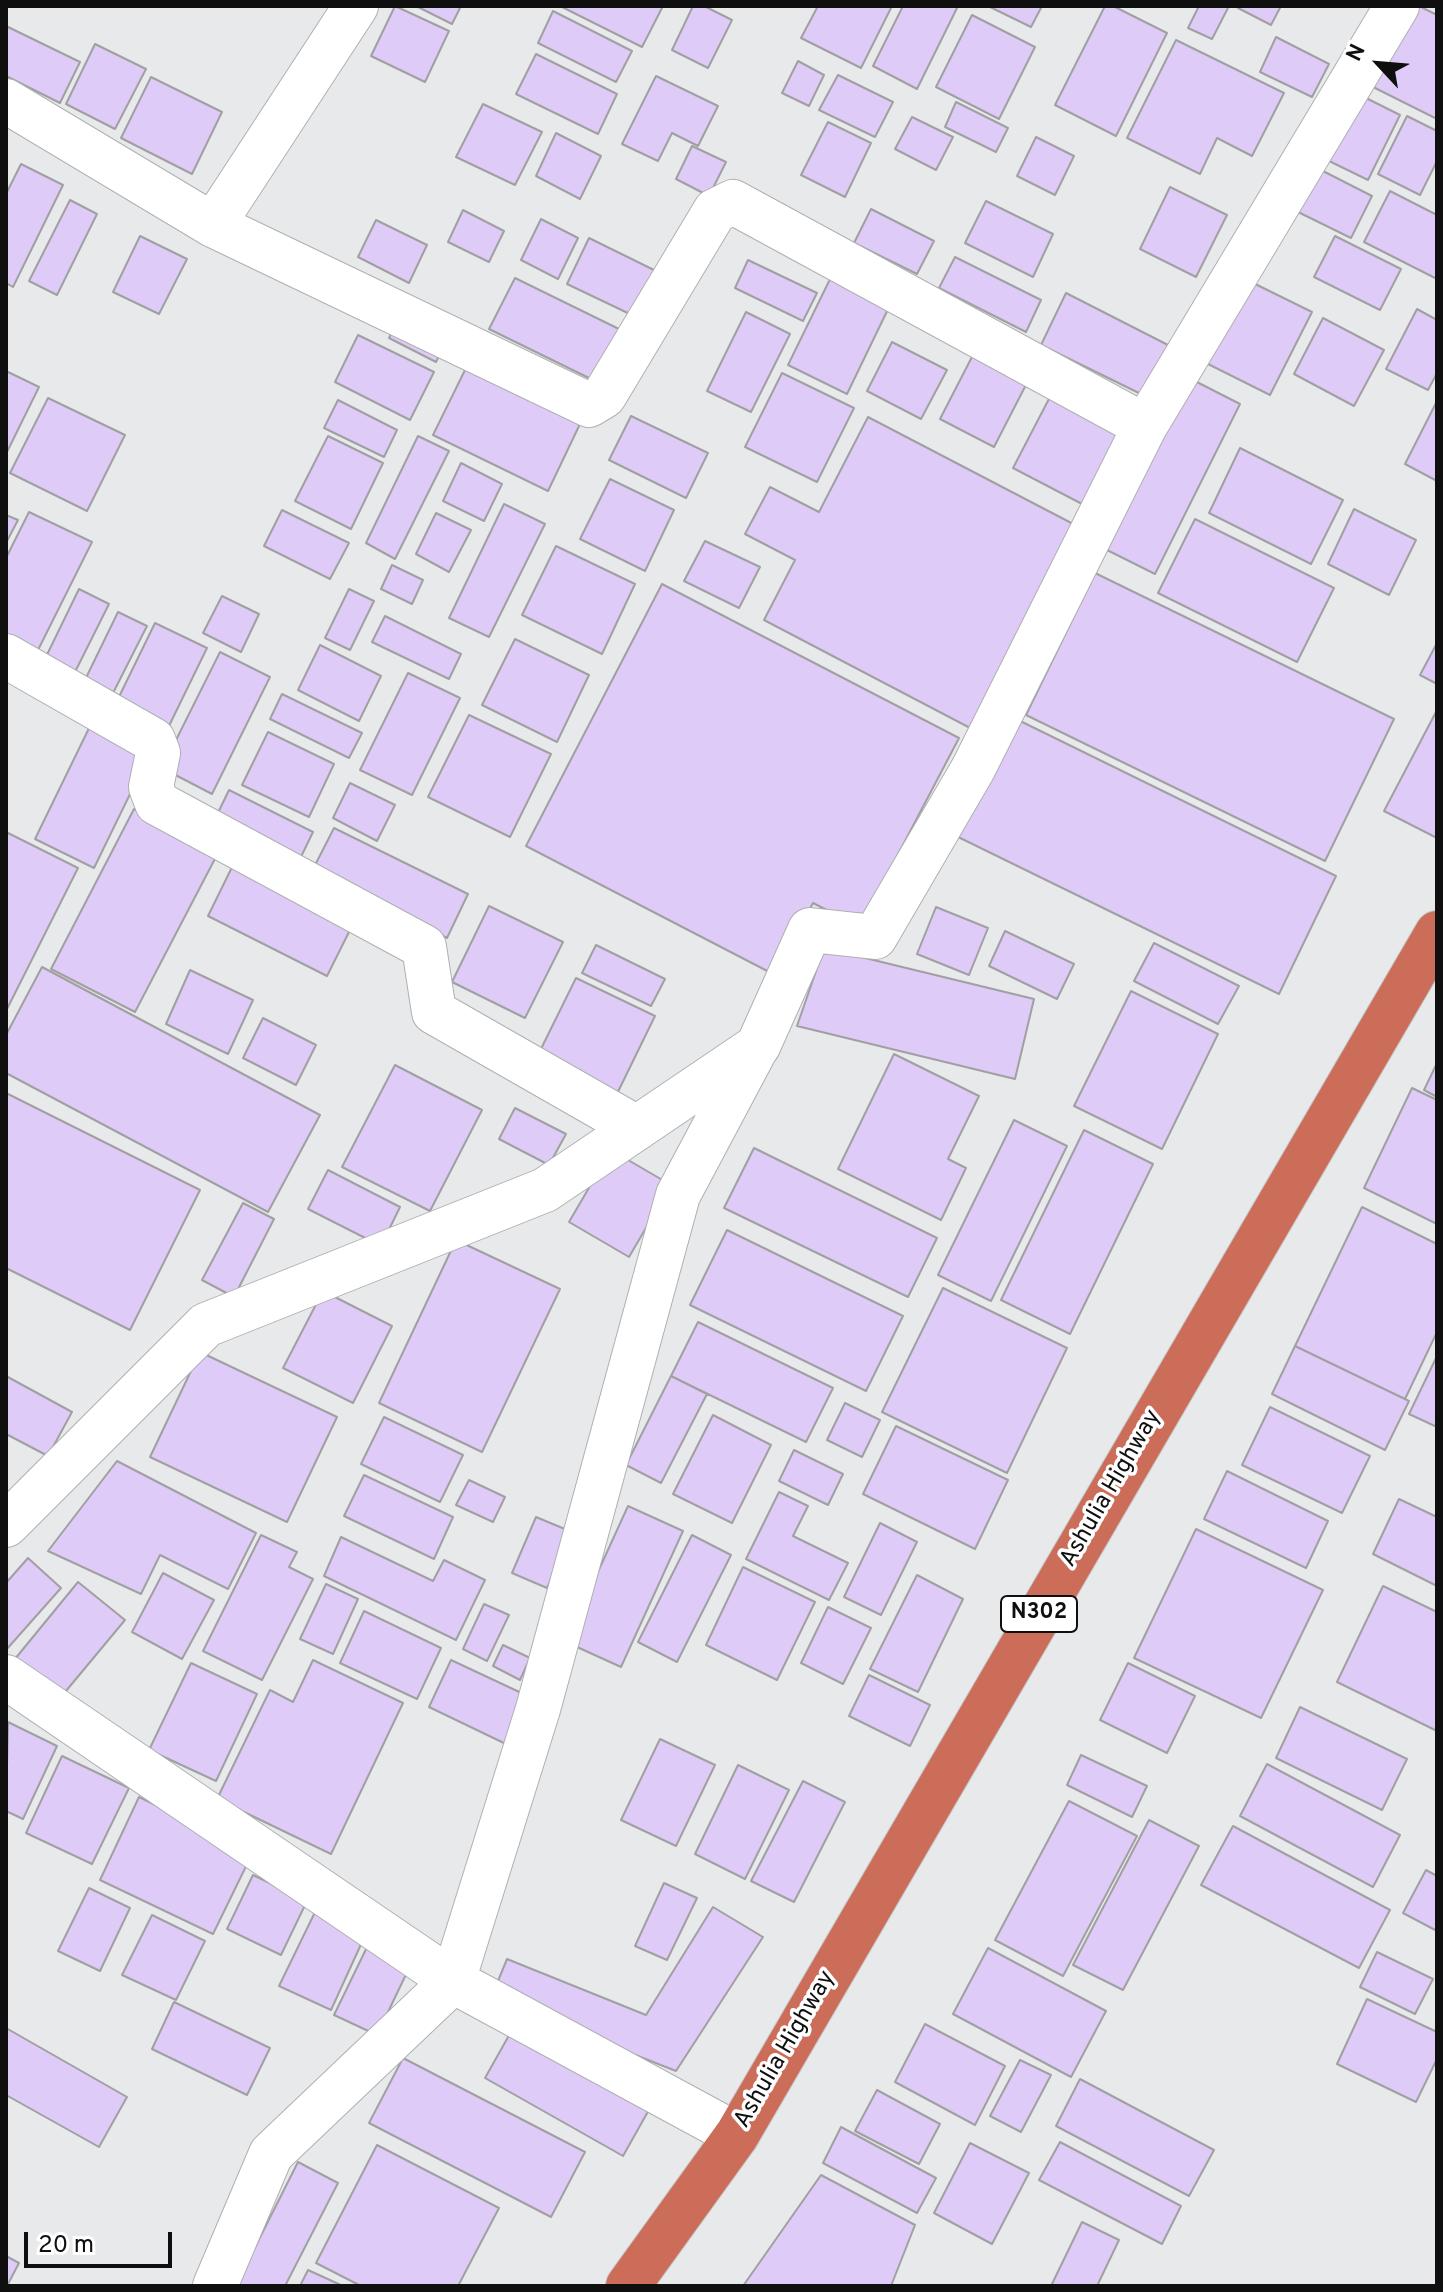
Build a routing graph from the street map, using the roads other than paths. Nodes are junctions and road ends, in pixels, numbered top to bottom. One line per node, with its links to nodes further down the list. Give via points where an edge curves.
1 (356, 6): 4 (street)
2 (1397, 6): 5 (street)
3 (6, 101): 4 (street)
4 (213, 225): 5 (street, via 589,405 604,396 715,211 733,202)
5 (1145, 426): 8 (street, via 973,769 875,937 810,930)
6 (6, 656): 9 (street, via 153,740 158,753 151,787 157,803 424,947 434,1012)
7 (1437, 933): 13 (highway, Ashulia Highway / N302)
8 (758, 1046): 9 (street); 12 (street, via 678,1195 538,1709)
9 (637, 1128): 10 (street, via 545,1190 206,1325)
10 (6, 1525)
11 (6, 1677): 12 (street)
12 (453, 1981): 13 (street); 14 (street, via 271,2154)
13 (737, 2135): 15 (highway, Ashulia Highway / N302)
14 (215, 2286)
15 (628, 2286)

